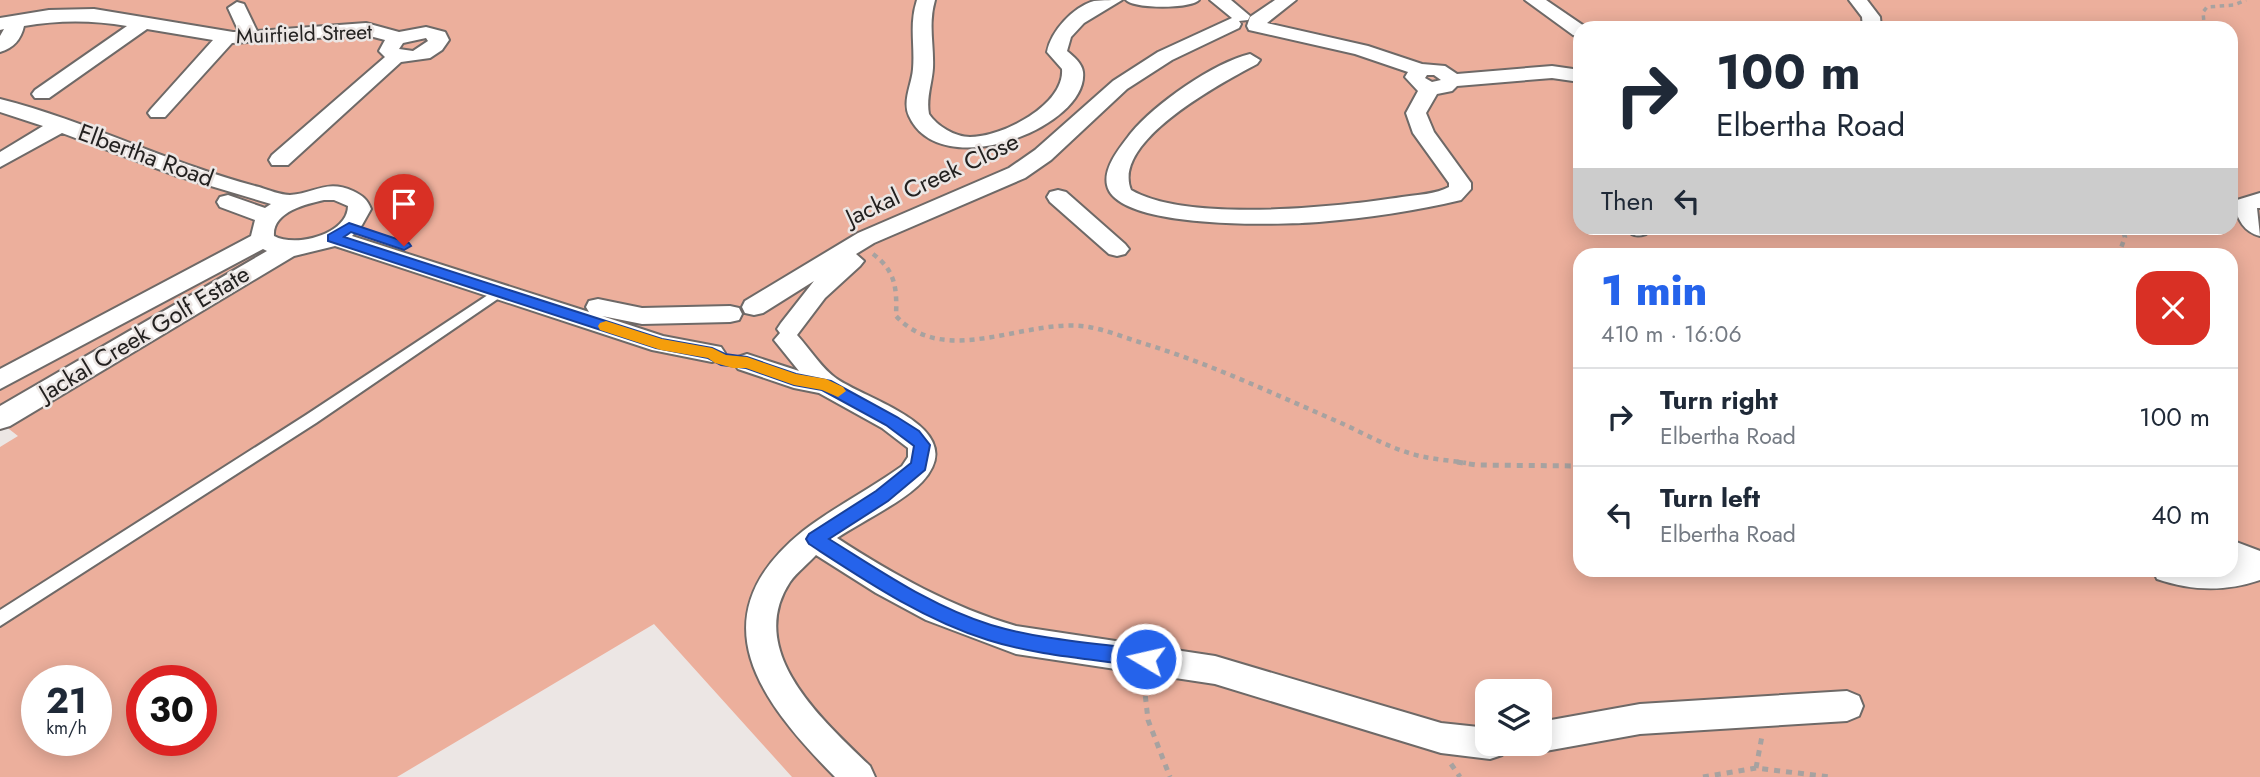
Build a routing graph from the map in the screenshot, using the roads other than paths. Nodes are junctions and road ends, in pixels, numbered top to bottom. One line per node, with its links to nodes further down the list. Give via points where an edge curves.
1 (926, 0): 2 (street, via 921,19 923,68 918,113 946,138 968,143 1001,137 1056,107 1070,89 1073,72 1057,52 1058,43 1087,12)
2 (1113, 0)
3 (1135, 0): 4 (street)
4 (1191, 0)
5 (1219, 0): 14 (street)
6 (1270, 0): 14 (street, Jackal Creek Close)
7 (1287, 0): 14 (street, Jackal Creek Close)
8 (1534, 0): 15 (street)
9 (1858, 0): 11 (street)
10 (237, 8): 17 (street)
11 (1871, 21)
12 (8, 22): 13 (street, Muirfield Street, via 94,15); 18 (street, via 12,36)
13 (145, 22): 16 (street, Muirfield Street); 22 (street)
14 (1246, 22): 21 (street, via 1362,50); 40 (street, Jackal Creek Close, via 1165,56 1120,85 1017,173 857,243); 41 (street, Jackal Creek Close, via 1166,67 1123,98 1043,173 870,251 816,292)
15 (1573, 26)
16 (226, 37): 17 (street, Muirfield Street); 24 (street)
17 (251, 37): 27 (street, Muirfield Street, via 366,29 384,32 398,47)
18 (0, 46)
19 (1250, 60): 32 (street, via 1171,104 1145,128 1118,172 1119,189)
20 (1573, 75): 21 (street, via 1552,72 1451,79 1437,70)
21 (1426, 79): 32 (street, via 1416,113 1424,133 1460,183 1453,195 1279,217)
22 (42, 94)
23 (0, 106): 26 (street, Elbertha Road)
24 (158, 113)
25 (0, 121): 26 (street, Elbertha Road)
26 (53, 129): 28 (street); 31 (street, Elbertha Road); 34 (street, Elbertha Road)
27 (279, 160)
28 (0, 161)
29 (1059, 197): 33 (street)
30 (2260, 200): 35 (street, via 2245,205)
31 (292, 202): 34 (street); 36 (street, via 324,193 350,196 360,209)
32 (1134, 203): 33 (street)
33 (1087, 222): 38 (street)
34 (266, 228): 37 (street, Elbertha Road, via 278,248); 44 (street, Jackal Creek Golf Estate)
35 (2260, 229)
36 (341, 232): 37 (street, Jackal Creek Golf Estate); 39 (street); 40 (street, via 622,314)
37 (289, 249): 46 (street, Jackal Creek Golf Estate)
38 (1117, 249)
39 (497, 293): 42 (street, via 661,344); 51 (lane)
40 (742, 310): 41 (street, via 765,308 783,315); 42 (street, via 712,328 708,345)
41 (789, 334): 43 (street, via 771,355); 45 (street)
42 (712, 353): 43 (street)
43 (747, 363): 45 (street)
44 (0, 380)
45 (826, 385): 47 (street, via 913,435 923,450 912,474)
46 (0, 419)
47 (815, 539): 54 (street, via 903,594 988,632 1215,670 1441,737); 55 (street, via 774,582 761,621 760,641 785,700)
48 (2238, 555): 49 (street)
49 (2260, 564): 50 (street)
50 (2238, 576)
51 (0, 619)
52 (1847, 706): 53 (street, via 1640,719)
53 (1552, 735)
54 (1475, 742)
55 (858, 777)

